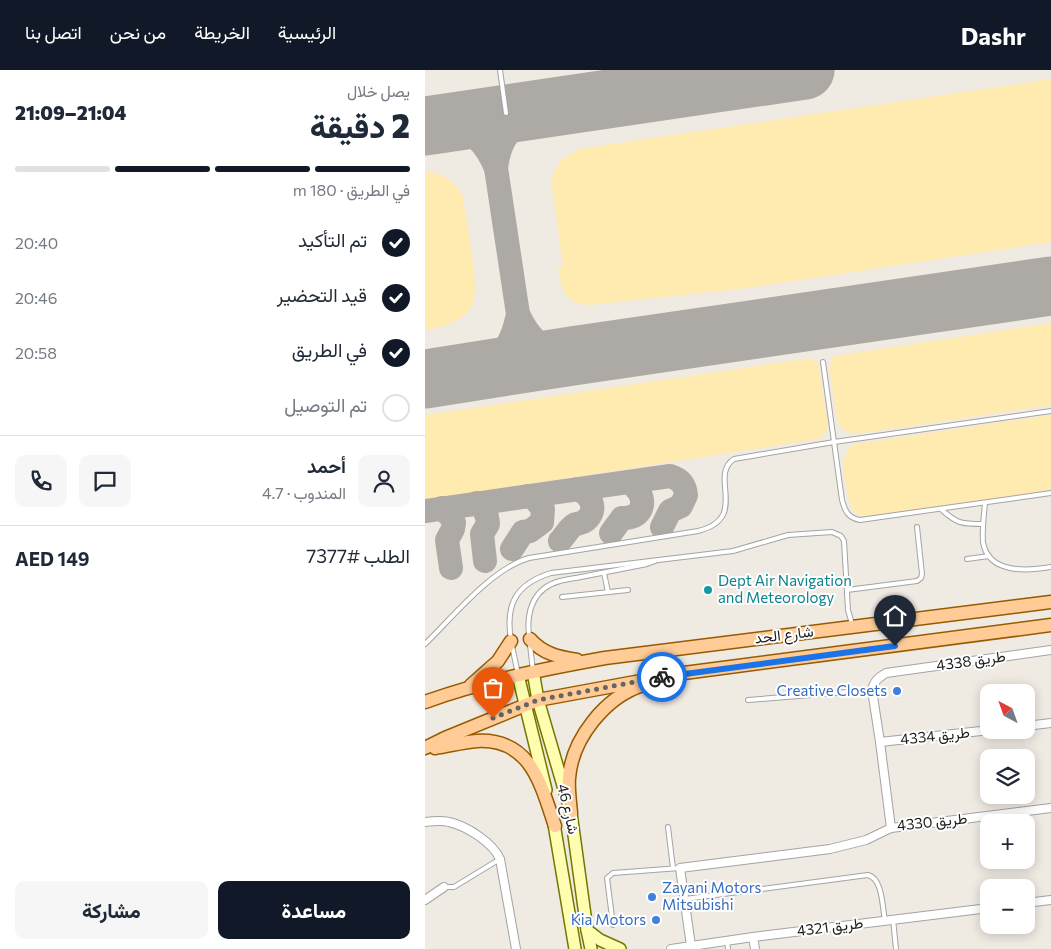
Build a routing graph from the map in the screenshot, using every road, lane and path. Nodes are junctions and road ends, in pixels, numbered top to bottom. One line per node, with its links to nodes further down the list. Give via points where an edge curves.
1 (500, 70): 2 (lane)
2 (506, 114)
3 (823, 362): 5 (lane)
4 (1051, 411): 5 (lane)
5 (835, 442): 8 (lane, via 844,510 851,517 860,520); 29 (lane, via 731,461 725,470 725,510 712,526 698,531 529,558 513,564 500,572)
6 (1051, 493): 7 (lane)
7 (985, 503): 8 (lane); 9 (lane)
8 (941, 509): 9 (lane, via 959,524)
9 (983, 524): 11 (lane, via 983,542)
10 (917, 527): 21 (lane, via 921,578)
11 (989, 556): 12 (lane); 15 (lane, via 1013,570)
12 (967, 559)
13 (657, 560): 14 (lane); 17 (lane); 21 (lane, via 742,549 788,535 836,533 843,541)
14 (594, 568): 16 (lane); 18 (lane)
15 (1051, 568)
16 (573, 570): 19 (lane); 28 (lane, via 541,576 519,592 513,600 509,617)
17 (604, 573): 18 (lane); 22 (lane)
18 (595, 575): 19 (lane)
19 (575, 579): 27 (lane, via 553,583 535,598 529,613)
20 (627, 590): 22 (lane)
21 (847, 590): 26 (lane)
22 (608, 592): 23 (lane)
23 (562, 598)
24 (1051, 602): 26 (main road, شارع الحد)
25 (1051, 625): 33 (main road, شارع الحد)
26 (852, 627): 31 (main road, شارع الحد)
27 (530, 639): 31 (main road, via 550,654); 32 (lane)
28 (511, 641): 34 (lane); 35 (main road, via 490,670)
29 (425, 644)
30 (1051, 650): 36 (street, طريق 4338, via 886,673 877,678)
31 (585, 662): 32 (main road, شارع الحد)
32 (533, 672): 34 (main road, شارع الحد); 37 (main road, شارع 46)
33 (685, 673): 37 (main road, شارع الحد); 47 (main road, via 635,688 610,704 589,725 574,752 569,778)
34 (518, 675): 35 (main road, شارع الحد); 40 (main road, شارع 46)
35 (466, 688): 39 (main road)
36 (872, 690): 38 (lane); 44 (street, طريق 4330)
37 (538, 700): 40 (main road, شارع الحد); 47 (main road, شارع 46)
38 (748, 700)
39 (425, 702)
40 (525, 704): 45 (main road, شارع الحد); 49 (main road, شارع 46)
41 (1051, 723): 42 (street)
42 (1035, 725)
43 (980, 731): 44 (street, طريق 4334)
44 (881, 742): 51 (street, طريق 4330)
45 (425, 749): 49 (main road, via 477,741 515,750 526,758 539,777)
46 (1051, 808): 51 (street, طريق 4330)
47 (571, 813): 62 (main road, شارع 46)
48 (425, 822): 52 (street, via 451,822 482,838 497,851)
49 (555, 826): 66 (main road, شارع 46)
50 (668, 827): 53 (lane)
51 (891, 828): 53 (street, via 866,840 837,848)
52 (500, 859): 54 (lane, via 455,886); 67 (street)
53 (677, 868): 55 (street); 61 (lane, via 610,875 607,878)
54 (444, 886): 56 (street)
55 (685, 899): 60 (lane, via 868,875 878,883); 65 (street)
56 (425, 900)
57 (1051, 900): 58 (street)
58 (1035, 902)
59 (980, 909): 60 (street, طريق 4321)
60 (889, 920): 63 (street, طريق 4321); 72 (lane)
61 (613, 925)
62 (587, 930): 68 (main road, شارع 46); 69 (main road, via 599,940)
63 (753, 937): 64 (street, طريق 4321); 71 (street)
64 (728, 945): 65 (street, طريق 4321)
65 (691, 946): 70 (street, طريق 4321)
66 (575, 947)
67 (517, 949)
68 (591, 949)
69 (620, 949)
70 (671, 949)
71 (755, 949)
72 (896, 949)

